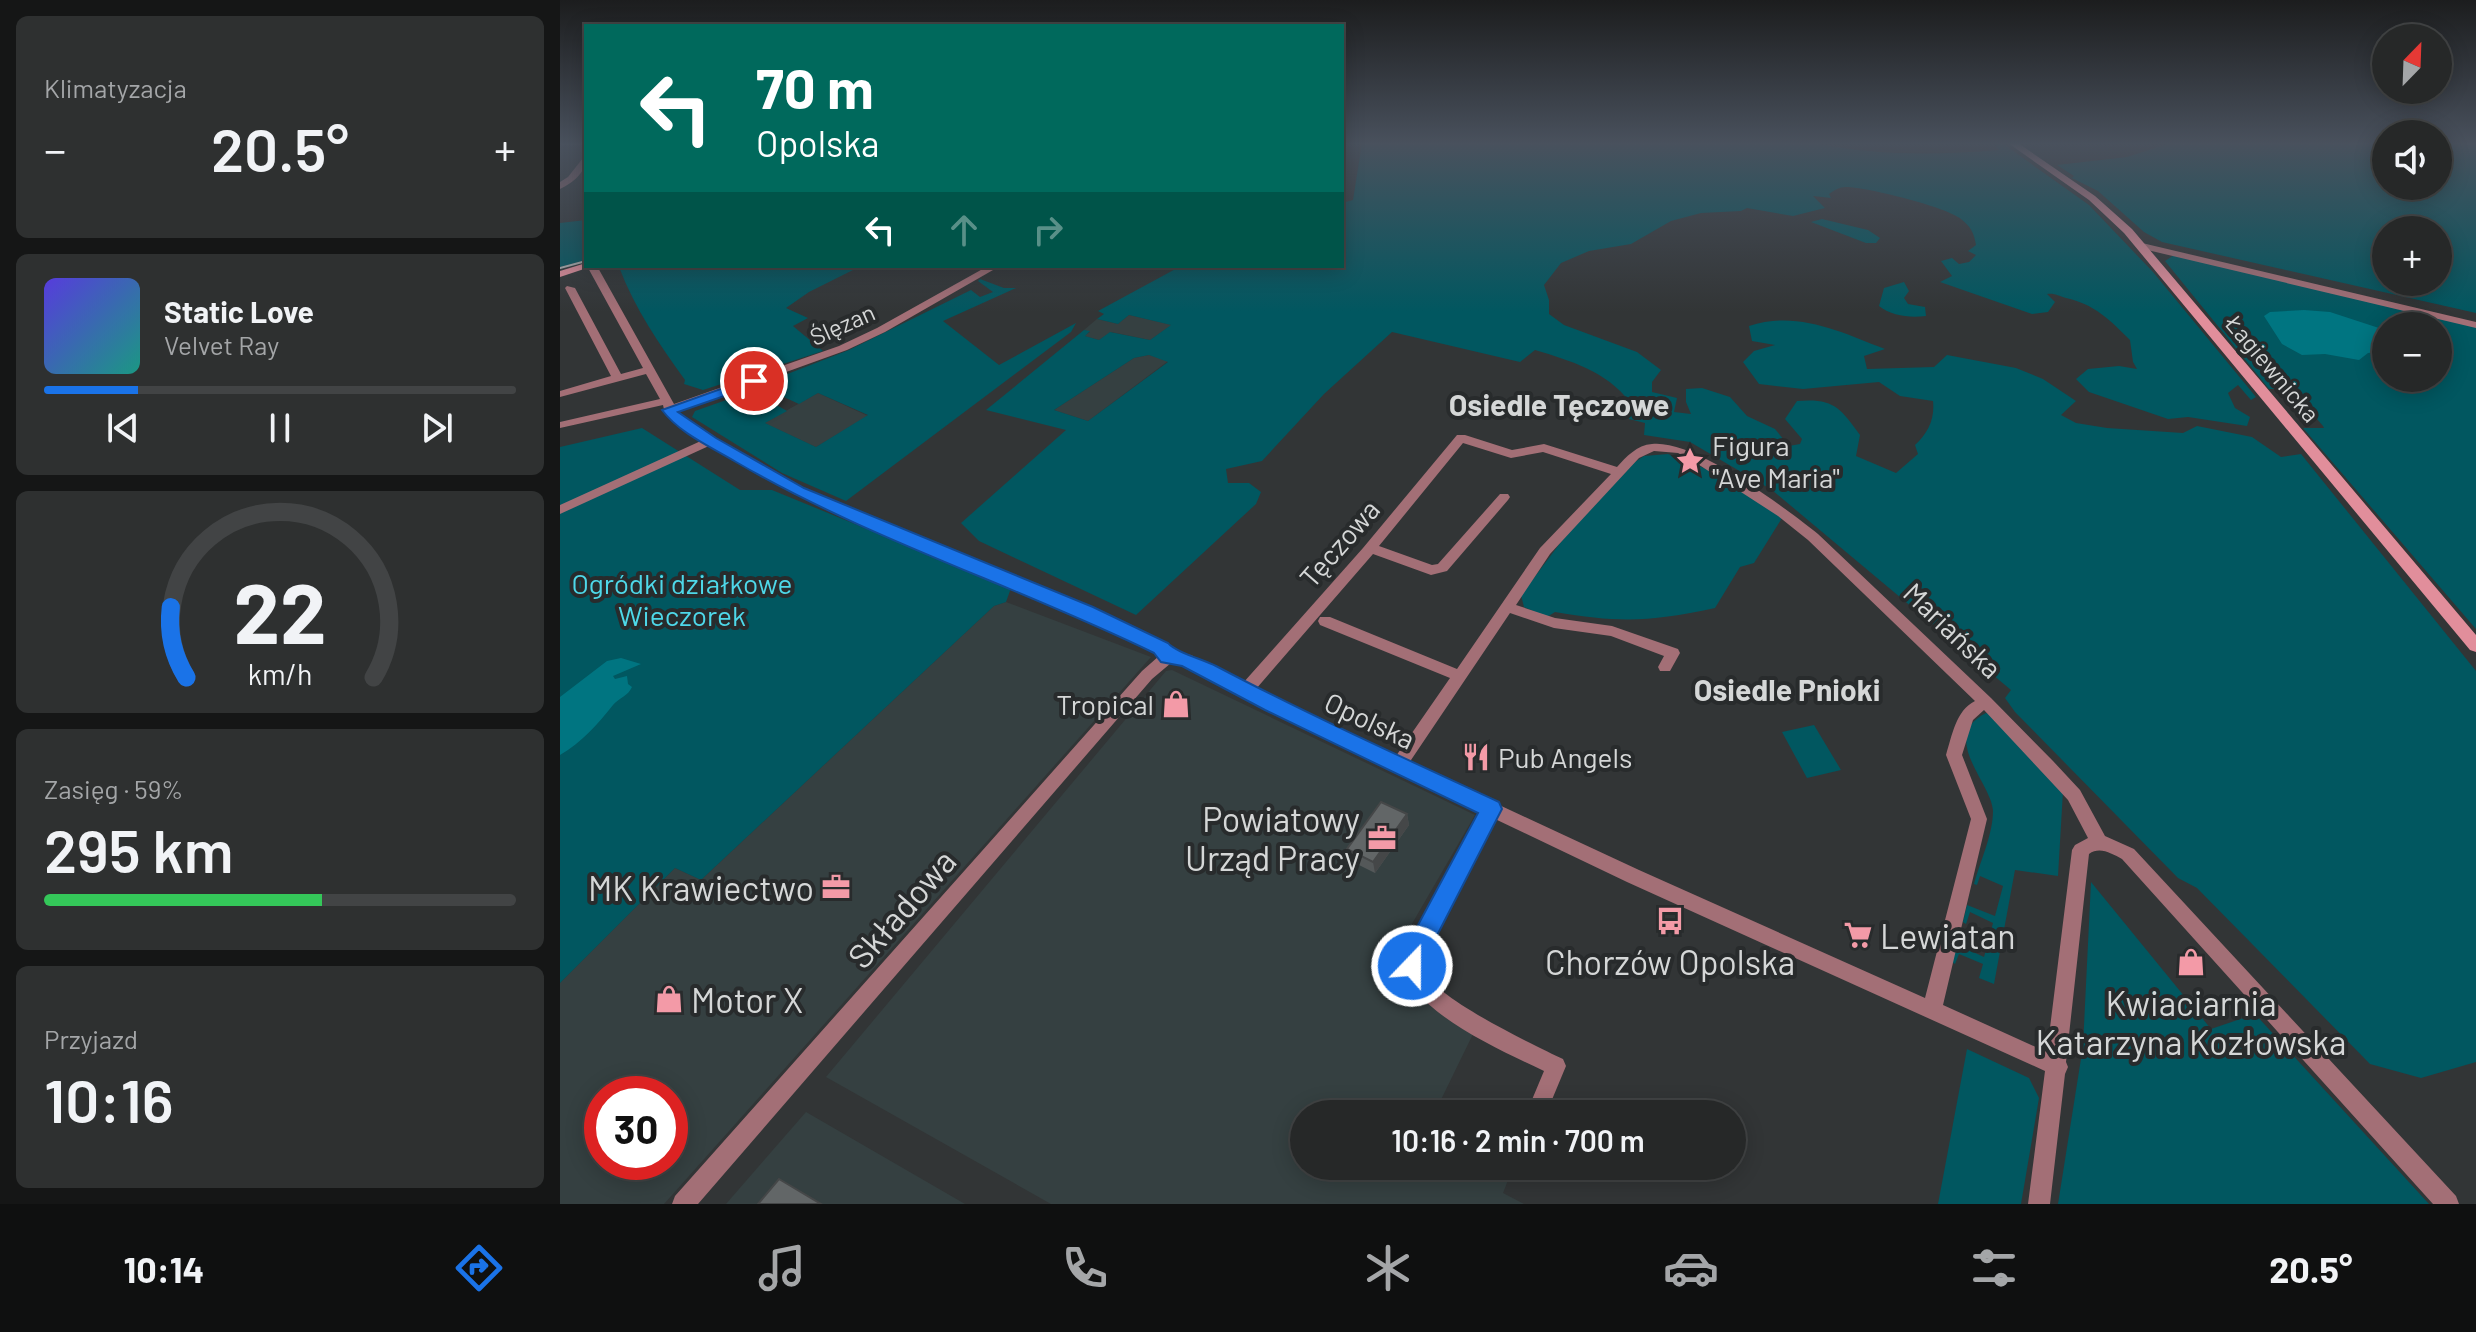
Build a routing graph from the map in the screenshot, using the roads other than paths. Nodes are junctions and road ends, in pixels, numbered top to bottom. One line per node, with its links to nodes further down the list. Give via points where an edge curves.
1 (2091, 199): 2 (street, Łagiewnicka)
2 (2142, 246): 10 (street); 23 (street, Łagiewnicka)
3 (584, 268): 6 (street)
4 (591, 268): 8 (street)
5 (991, 268): 14 (street, Ślęzan, via 843,348)
6 (560, 274)
7 (570, 288): 9 (street)
8 (607, 295): 9 (street); 11 (street)
9 (578, 304): 12 (street)
10 (2476, 325)
11 (647, 370): 12 (street); 14 (street)
12 (618, 379): 13 (street)
13 (560, 394)
14 (667, 406): 15 (street, Ślęzan); 16 (street, Opolska)
15 (560, 425)
16 (711, 441): 19 (street); 24 (street, Opolska, via 798,491 1066,603 1161,648)
17 (1618, 472): 20 (street, Tęczowa, via 1544,448 1511,454 1461,438); 21 (street, Mariańska, via 1545,551); 28 (street, Mariańska, via 1652,447 1680,450 1720,472 1813,537)
18 (1504, 497): 20 (street, via 1442,568 1431,570)
19 (560, 510)
20 (1371, 548): 27 (street, Tęczowa)
21 (1506, 607): 25 (street, via 1554,623 1612,631 1673,653); 26 (street, Mariańska)
22 (1325, 621): 26 (street)
23 (2476, 646)
24 (1168, 657): 27 (street, Opolska, via 1186,659); 35 (street, Składowa)
25 (1665, 667)
26 (1459, 676): 29 (street, Mariańska)
27 (1246, 690): 29 (street, Opolska)
28 (1986, 702): 31 (street, Mariańska, via 2074,795); 32 (street, via 1966,718 1954,755 1979,819)
29 (1399, 765): 30 (street, Opolska)
30 (1492, 809): 32 (street, Opolska); 34 (street, via 1412,966 1420,981 1469,1020 1556,1066)
31 (2099, 842): 33 (street, via 2081,850); 37 (street, via 2128,854)
32 (1932, 1010): 33 (street, Opolska)
33 (2058, 1067): 36 (street)
34 (1542, 1100)
35 (683, 1204)
36 (2039, 1204)
37 (2448, 1204)

